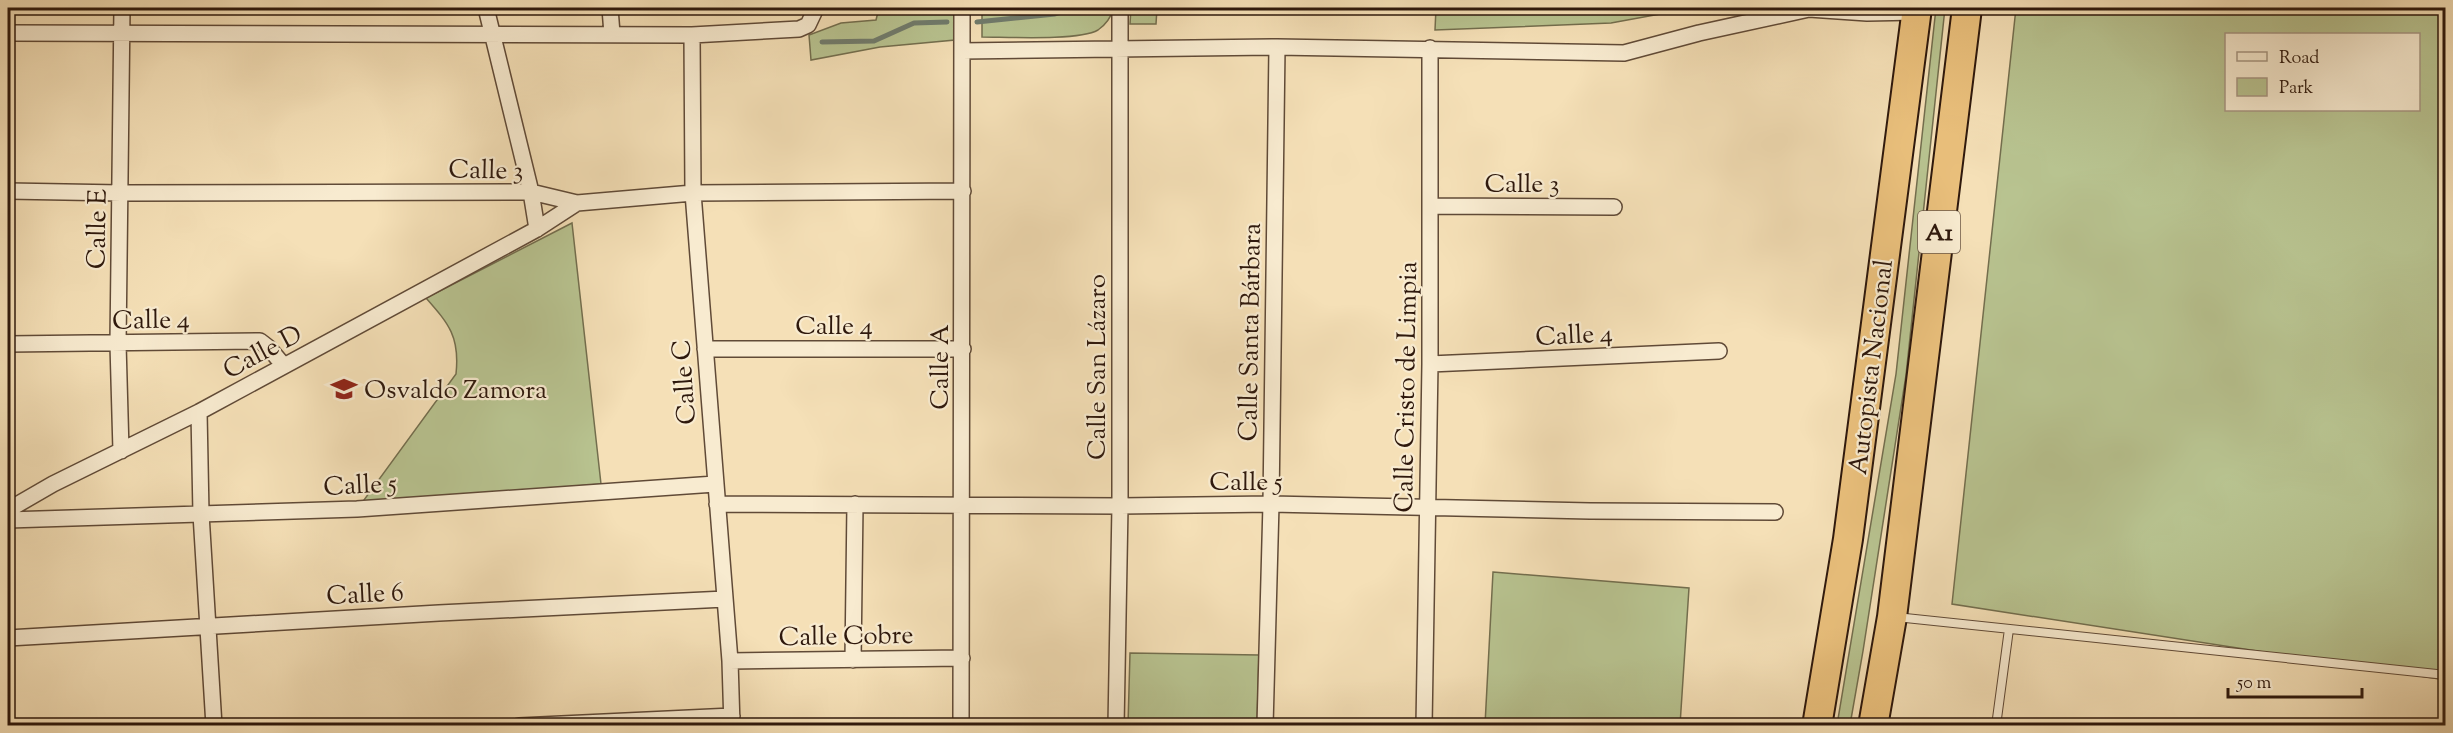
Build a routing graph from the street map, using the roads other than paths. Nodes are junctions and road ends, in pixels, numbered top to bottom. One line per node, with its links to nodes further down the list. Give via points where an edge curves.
1 (122, 8): 11 (street, Calle E)
2 (486, 8): 13 (street)
3 (610, 8): 10 (street)
4 (816, 8): 12 (street, via 808,25 789,31)
5 (962, 8): 17 (street, Calle A)
6 (1120, 8): 16 (street, Calle San Lázaro)
7 (1967, 8): 48 (highway, Autopista Nacional / A1)
8 (1917, 10): 15 (street, via 1867,13 1809,9 1624,53); 63 (highway, Autopista Nacional / A1, via 1848,539)
9 (8, 33): 11 (street)
10 (612, 34): 12 (street); 13 (street)
11 (122, 35): 13 (street); 21 (street, Calle E)
12 (693, 35): 22 (street, Calle C)
13 (495, 36): 20 (street)
14 (1277, 47): 15 (street); 16 (street); 40 (street, Calle Santa Bárbara)
15 (1430, 48): 24 (street, Calle Cristo de Limpia)
16 (1119, 49): 17 (street); 41 (street, Calle San Lázaro)
17 (962, 51): 19 (street, Calle A)
18 (8, 191): 21 (street, Calle 3)
19 (963, 191): 22 (street, Calle 3); 30 (street, Calle A)
20 (531, 192): 21 (street, Calle 3); 23 (street, Calle 3); 26 (street)
21 (121, 193): 28 (street, Calle E)
22 (693, 193): 23 (street, Calle 3); 29 (street, Calle C)
23 (577, 203): 26 (street, Calle D)
24 (1430, 206): 25 (street, Calle 3); 32 (street, Calle Cristo de Limpia)
25 (1614, 207)
26 (537, 229): 33 (street, Calle D)
27 (8, 344): 28 (street, Calle 4)
28 (118, 344): 33 (street, Calle 4, via 260,341); 35 (street, Calle E)
29 (705, 349): 30 (street, Calle 4); 36 (street, Calle C)
30 (963, 349): 39 (street, Calle A)
31 (1719, 351): 32 (street, Calle 4)
32 (1430, 364): 42 (street, Calle Cristo de Limpia)
33 (284, 366): 34 (street, Calle D)
34 (199, 412): 35 (street, Calle D); 45 (street)
35 (121, 451): 43 (street, Calle D)
36 (715, 484): 37 (street, Calle C); 45 (street, Calle 5, via 357,509)
37 (717, 504): 38 (street, Calle 5); 47 (street, Calle C)
38 (855, 504): 39 (street, Calle 5); 53 (street)
39 (963, 504): 41 (street, Calle 5); 52 (street, Calle A)
40 (1271, 504): 41 (street, Calle 5); 42 (street, Calle 5); 61 (street, Calle Santa Bárbara)
41 (1120, 506): 60 (street, Calle San Lázaro)
42 (1428, 506): 44 (street, Calle 5); 62 (street, Calle Cristo de Limpia)
43 (8, 510)
44 (1774, 512)
45 (201, 514): 46 (street, Calle 5); 49 (street)
46 (8, 520)
47 (725, 599): 49 (street, Calle 6); 54 (street, Calle C)
48 (1892, 617): 50 (lane); 64 (highway, Autopista Nacional / A1)
49 (208, 626): 51 (street, Calle 6); 57 (street)
50 (2009, 629): 55 (lane); 65 (lane)
51 (8, 638)
52 (962, 658): 53 (street, Calle Cobre); 59 (street, Calle A)
53 (853, 660): 54 (street, Calle Cobre)
54 (730, 661): 56 (street, Calle C)
55 (2445, 675)
56 (732, 721): 58 (street)
57 (214, 726)
58 (519, 726)
59 (962, 726)
60 (1116, 726)
61 (1265, 726)
62 (1424, 726)
63 (1817, 726)
64 (1873, 726)
65 (1996, 726)

